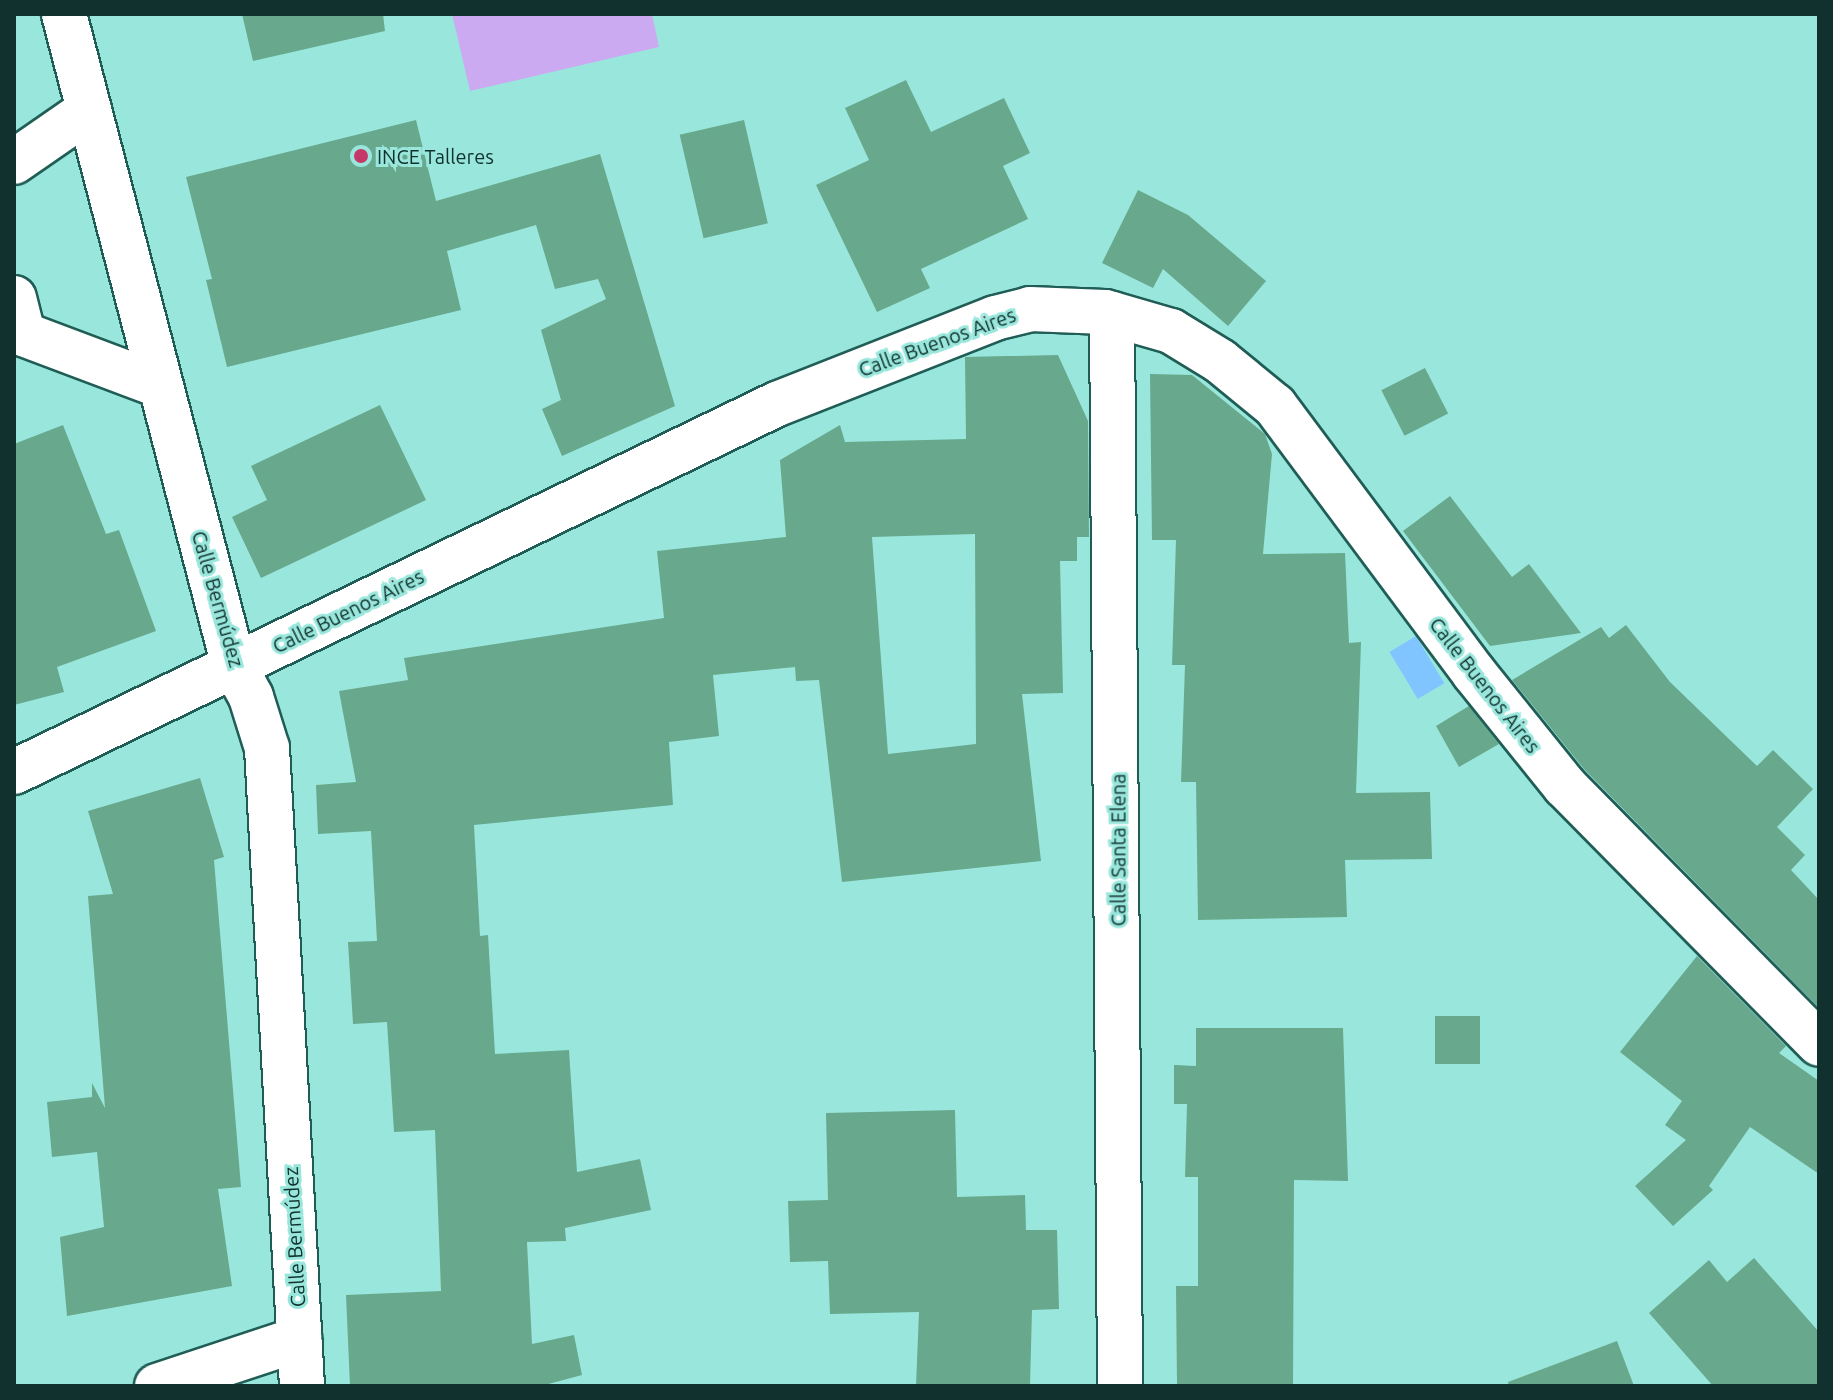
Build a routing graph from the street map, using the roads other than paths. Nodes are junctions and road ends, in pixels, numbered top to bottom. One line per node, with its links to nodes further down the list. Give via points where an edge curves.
1 (64, 14): 2 (street, Calle Bermúdez)
2 (89, 110): 3 (street); 6 (street, Calle Bermúdez)
3 (14, 162)
4 (14, 298): 6 (street, via 23,334)
5 (1112, 314): 7 (street, Calle Buenos Aires, via 1030,309 880,362 777,404); 9 (street, Calle Buenos Aires, via 1171,331 1220,361 1275,406 1565,786); 13 (street, Calle Santa Elena)
6 (161, 386): 7 (street, Calle Bermúdez)
7 (234, 666): 8 (street, Calle Buenos Aires); 10 (street, Calle Bermúdez, via 251,697 267,748)
8 (14, 772)
9 (1819, 1044)
10 (299, 1339): 11 (street); 12 (street, Calle Bermúdez)
11 (157, 1386)
12 (302, 1386)
13 (1120, 1386)

